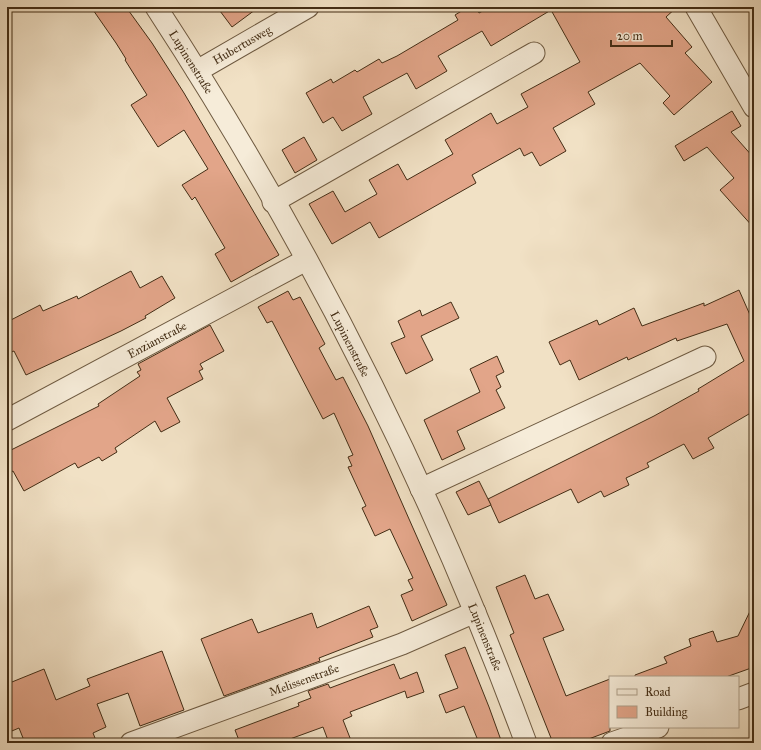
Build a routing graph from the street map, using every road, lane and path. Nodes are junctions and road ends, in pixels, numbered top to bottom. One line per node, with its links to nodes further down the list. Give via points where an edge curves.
1 (156, 7): 5 (street, Lupinenstraße)
2 (308, 7): 5 (street, Hubertusweg)
3 (696, 7): 6 (street)
4 (534, 53): 7 (street)
5 (198, 71): 7 (street, Lupinenstraße)
6 (754, 107)
7 (273, 202): 8 (street, Lupinenstraße)
8 (306, 260): 10 (street, Enzianstraße); 11 (street, Lupinenstraße, via 387,416)
9 (705, 357): 11 (street)
10 (7, 420)
11 (421, 489): 12 (street, Lupinenstraße)
12 (475, 612): 16 (street, Melissenstraße, via 402,644); 17 (street, Lupinenstraße)
13 (754, 693): 14 (street)
14 (739, 699)
15 (655, 728): 18 (street)
16 (131, 743)
17 (526, 743)
18 (612, 743)

